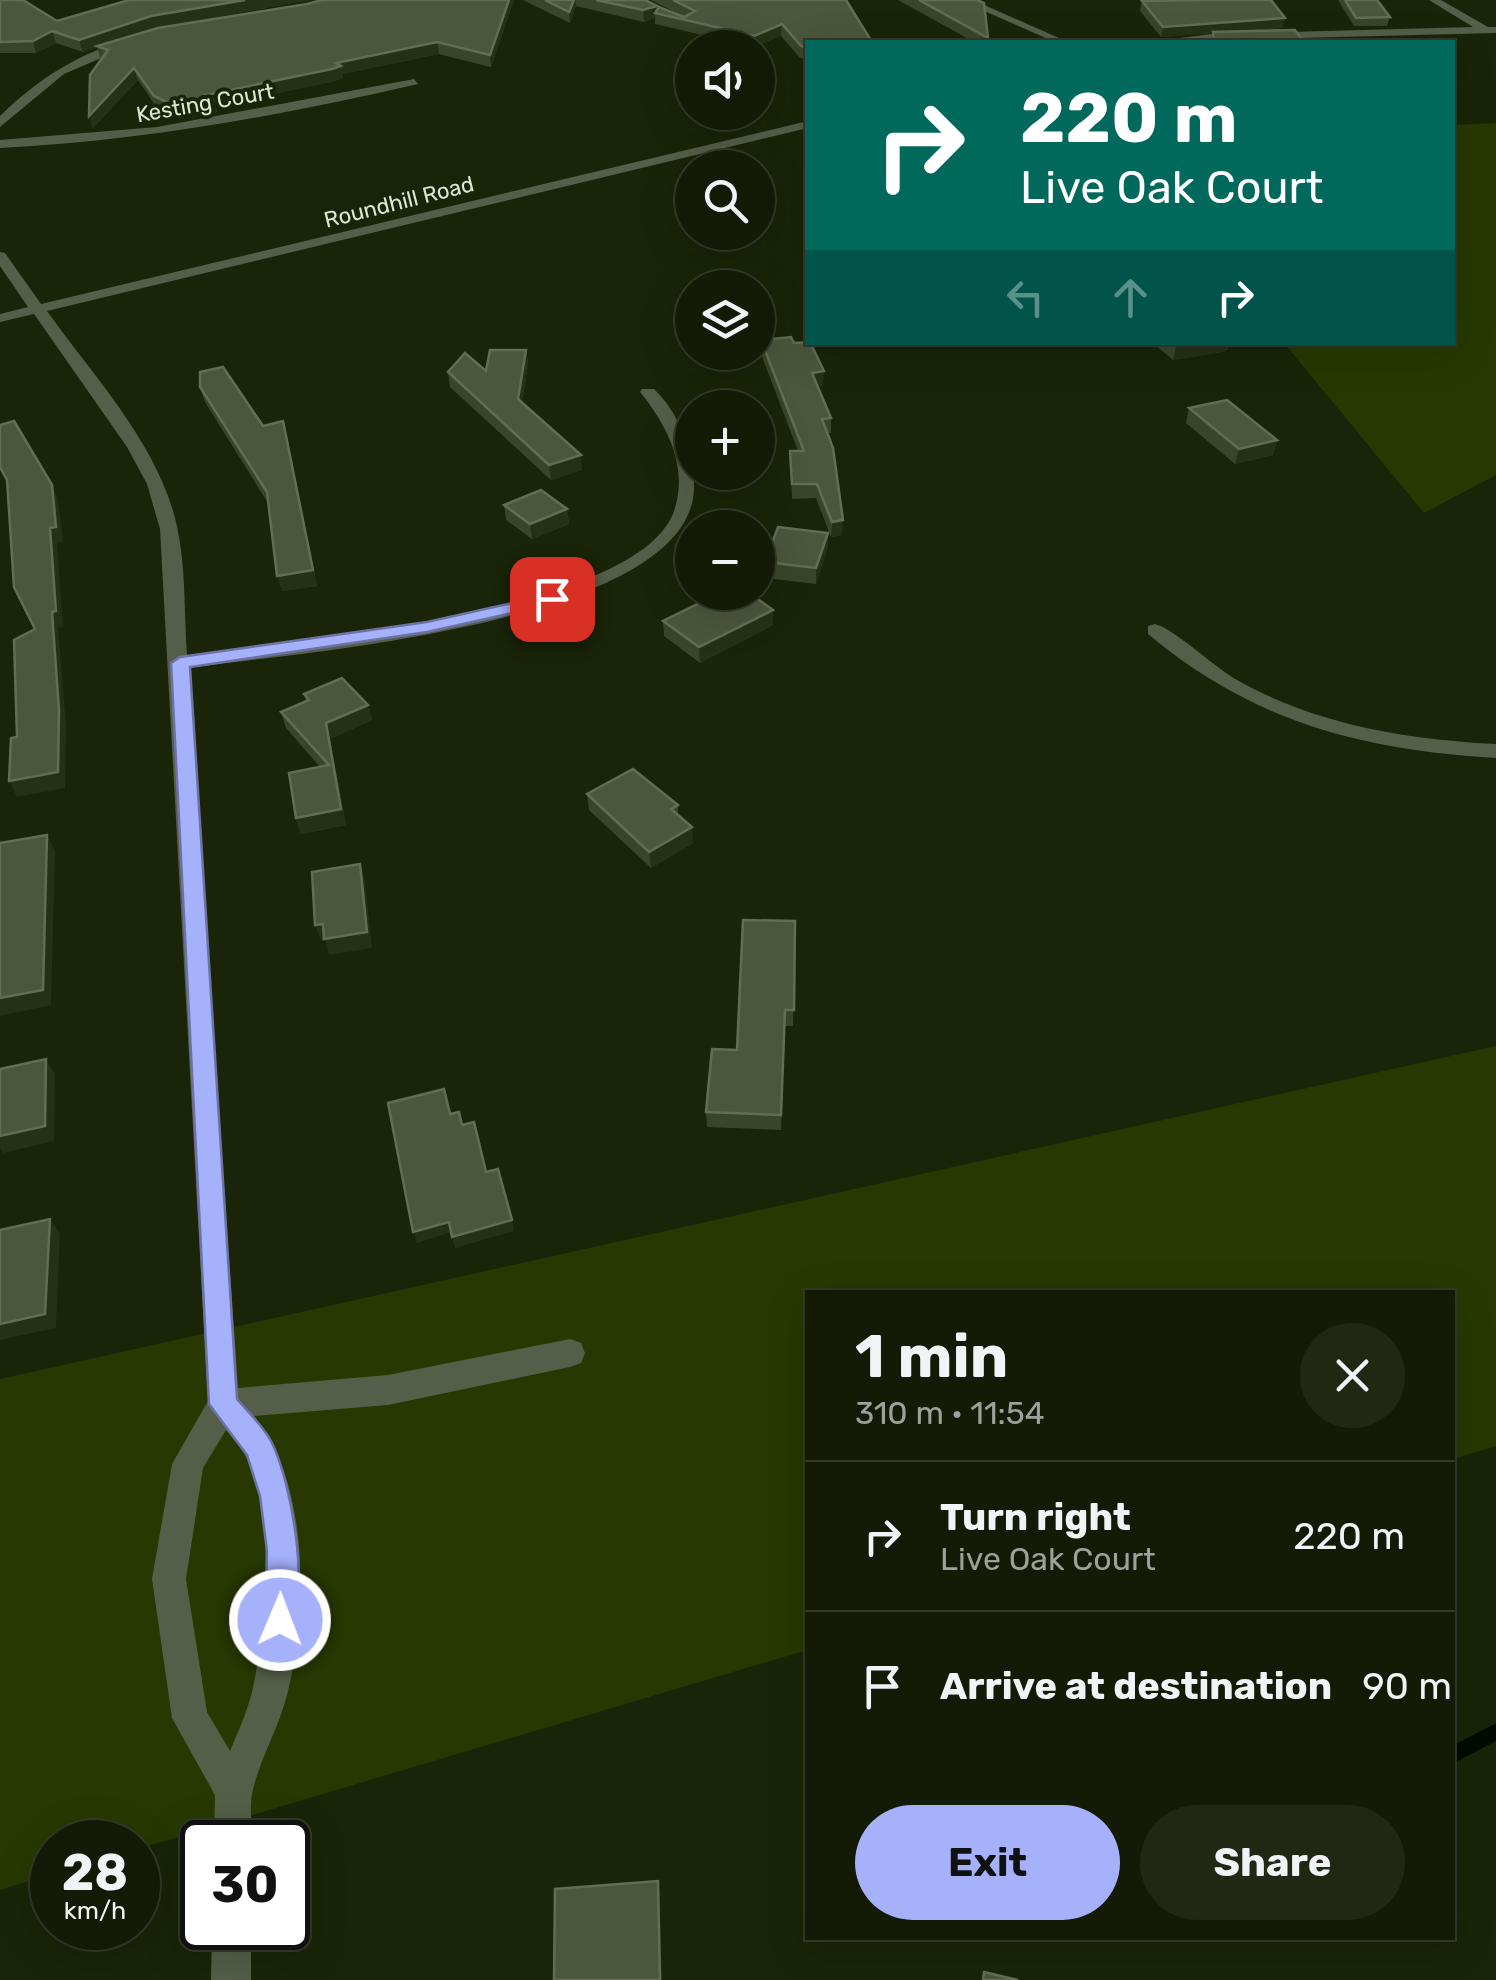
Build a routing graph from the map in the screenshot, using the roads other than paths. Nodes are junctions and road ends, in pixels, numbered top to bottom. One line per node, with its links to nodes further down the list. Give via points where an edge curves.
1 (964, 0): 5 (street)
2 (1434, 0): 3 (street)
3 (1493, 32): 6 (street)
4 (142, 38): 8 (street, via 60,69)
5 (1059, 40)
6 (1182, 40)
7 (414, 82): 10 (street, Kesting Court, via 188,129)
8 (0, 123)
9 (805, 125): 12 (street, Roundhill Road)
10 (0, 144)
11 (0, 256): 12 (street)
12 (40, 309): 13 (street, Roundhill Road); 16 (street, via 156,484 169,529)
13 (0, 318)
14 (648, 392): 16 (street, via 676,424 687,502 676,525 620,572 494,614)
15 (1155, 630): 17 (street, via 1192,664 1289,712 1393,741)
16 (180, 663): 19 (street)
17 (1496, 751)
18 (570, 1353): 19 (street, via 388,1390)
19 (224, 1404): 20 (street, via 259,1447 275,1496 282,1551 269,1696); 20 (street, via 188,1464 169,1579 190,1718)
20 (234, 1791): 21 (street)
21 (233, 1820)
22 (232, 1950): 23 (street)
23 (231, 1980)

